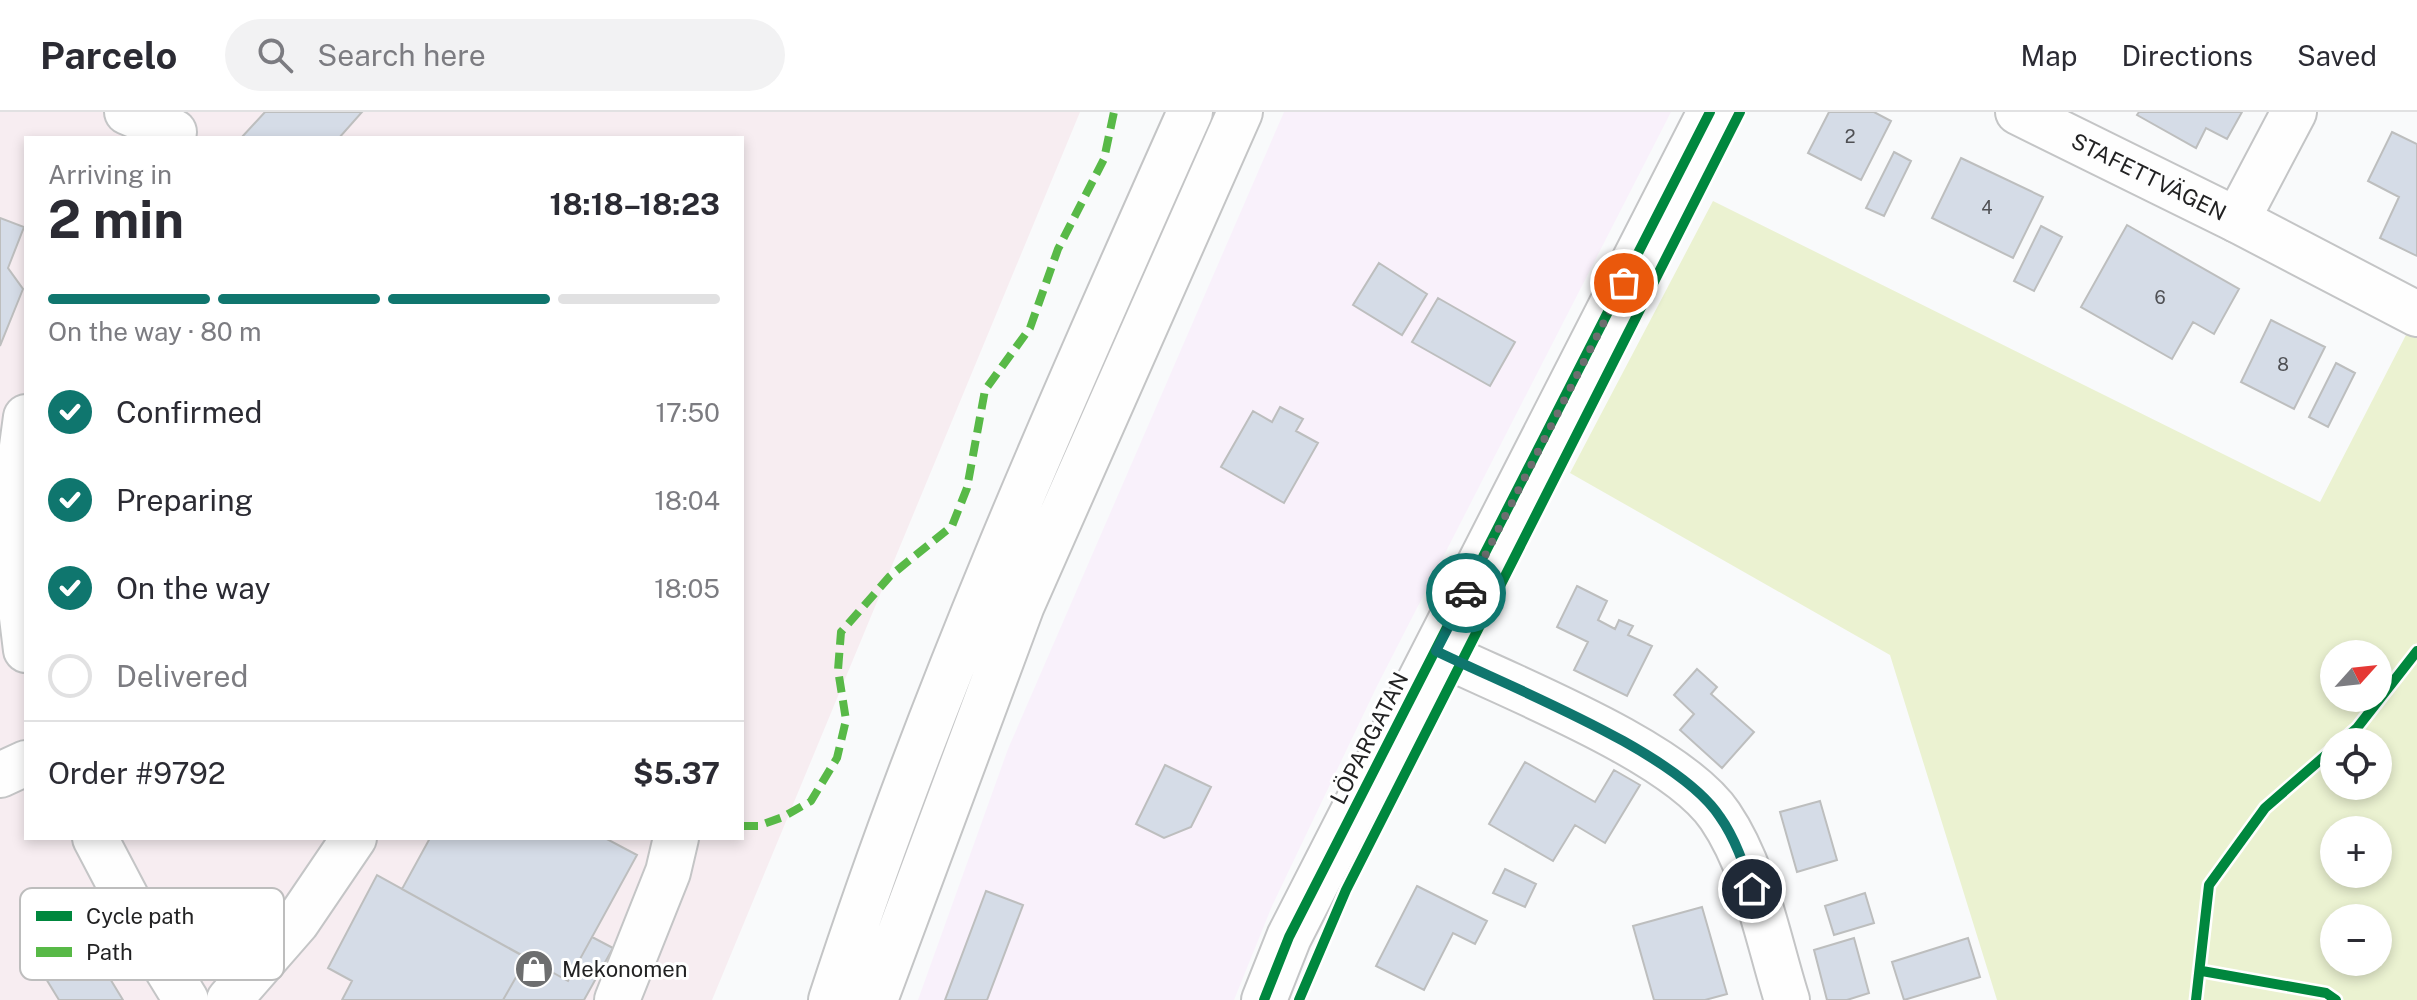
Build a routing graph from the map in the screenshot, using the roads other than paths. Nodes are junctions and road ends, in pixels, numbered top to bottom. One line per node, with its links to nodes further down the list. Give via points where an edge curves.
1 (127, 112): 7 (main road)
2 (1190, 112): 25 (main road, via 1025,481 931,714)
3 (1240, 112): 26 (main road, via 1022,605)
4 (1710, 112): 12 (main road, LÖPARGATAN)
5 (2018, 112): 8 (main road, STAFETTVÄGEN)
6 (2294, 112): 8 (main road, STAFETTVÄGEN)
7 (178, 127)
8 (2237, 220): 9 (main road, STAFETTVÄGEN)
9 (2417, 314)
10 (24, 432): 11 (main road, via 11,528)
11 (24, 634)
12 (1436, 651): 27 (main road, LÖPARGATAN, via 1289,937); 28 (main road, via 1677,773 1719,815 1743,862)
13 (24, 764): 14 (main road)
14 (0, 775)
15 (96, 840): 18 (main road)
16 (353, 840): 19 (main road)
17 (676, 840): 24 (main road)
18 (121, 888)
19 (284, 937)
20 (174, 980): 22 (main road)
21 (246, 980): 23 (main road)
22 (186, 1000)
23 (229, 1000)
24 (617, 1000)
25 (831, 1000)
26 (875, 1000)
27 (1264, 1000)
28 (1787, 1000)

